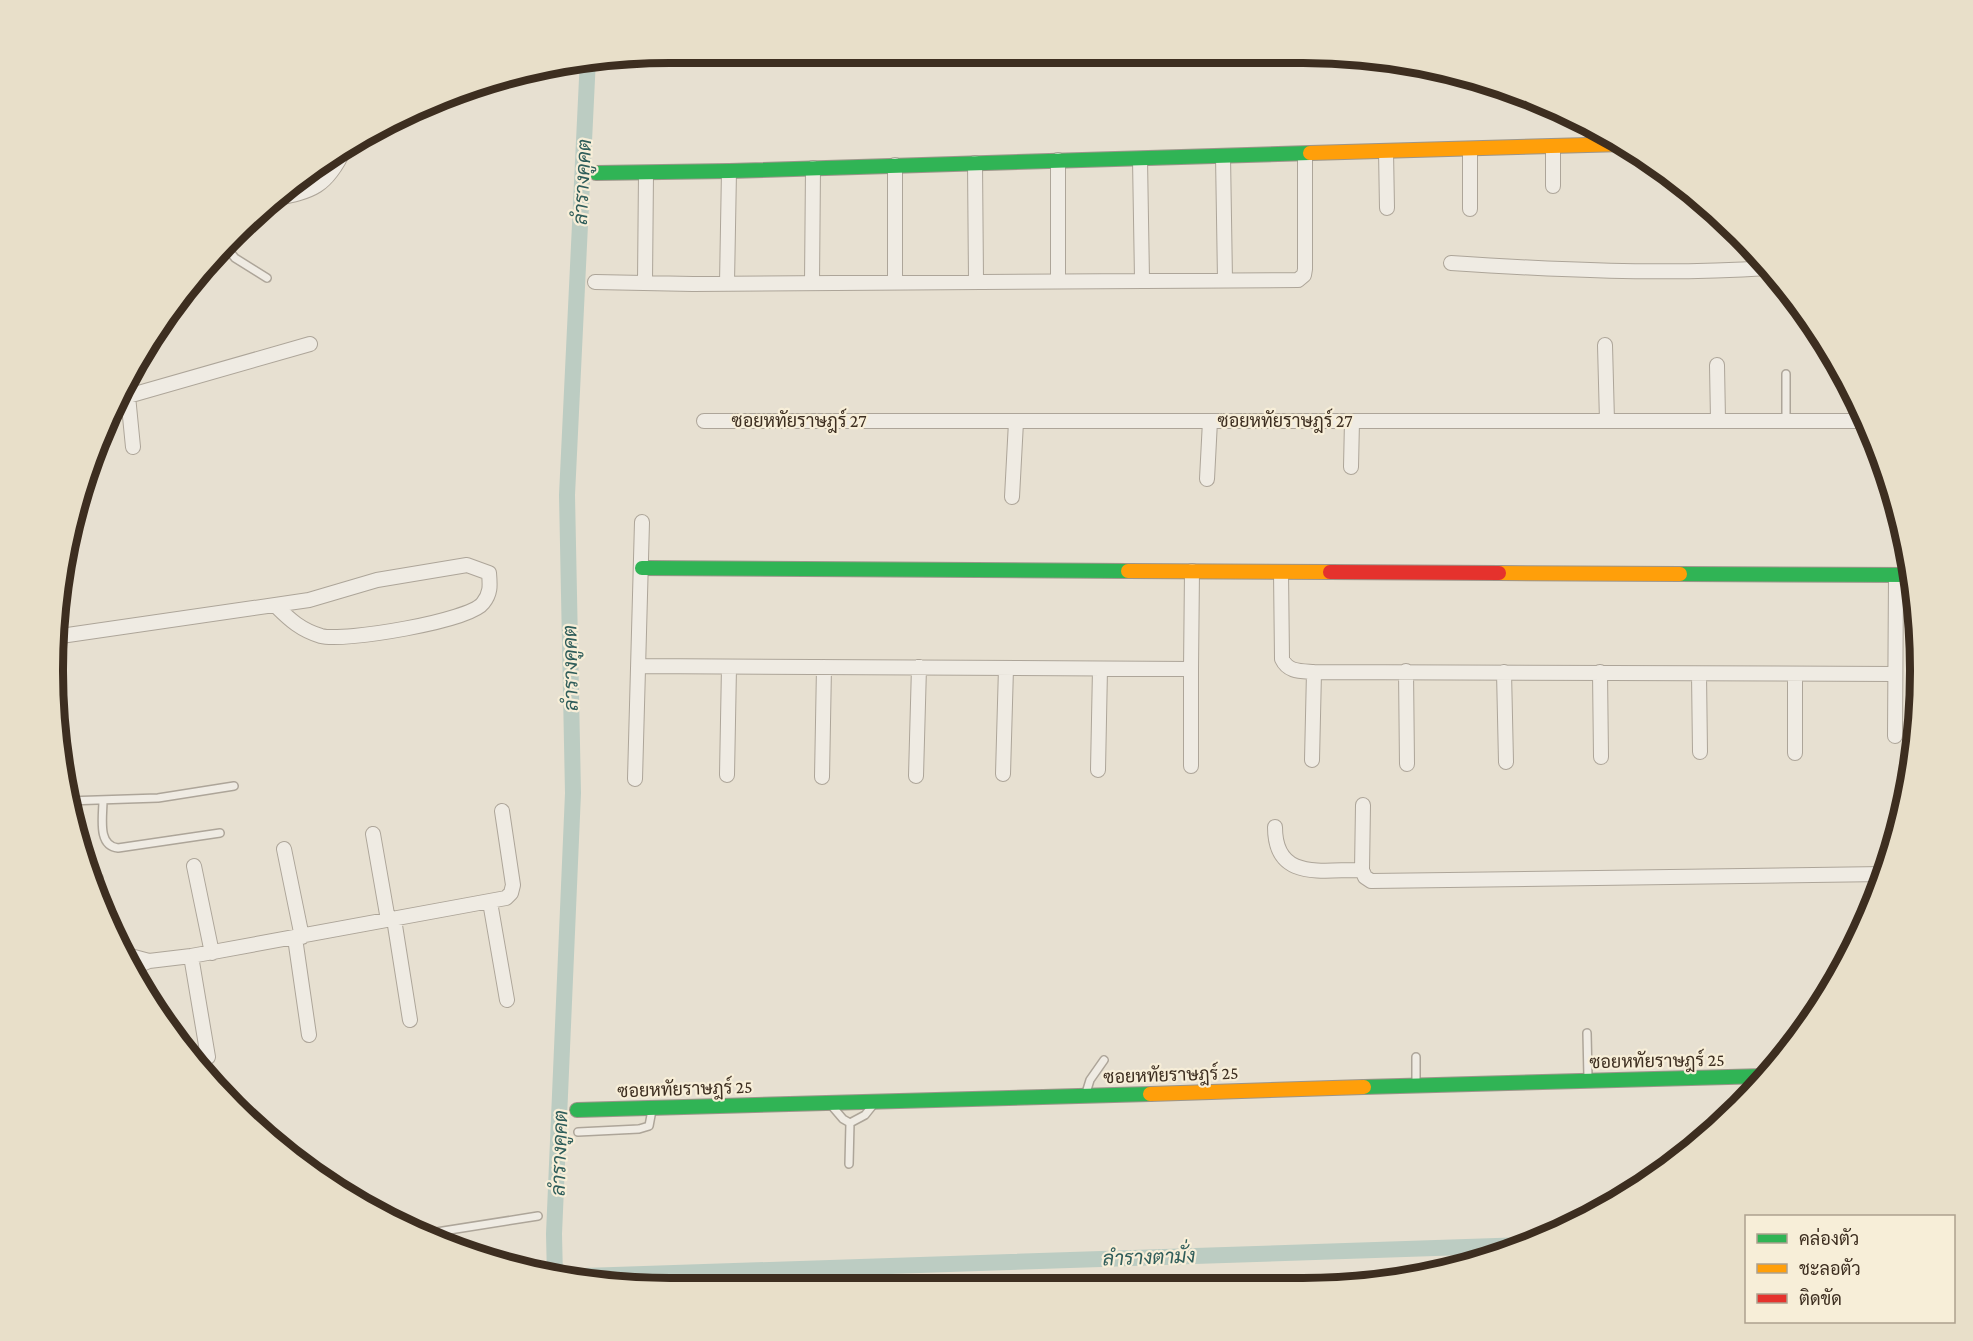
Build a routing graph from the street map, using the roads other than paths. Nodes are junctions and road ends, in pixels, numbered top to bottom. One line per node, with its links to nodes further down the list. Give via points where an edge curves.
1 (1607, 144): 2 (street)
2 (1553, 146): 3 (street); 16 (street)
3 (1470, 149): 4 (street); 19 (street)
4 (1386, 151): 5 (street); 18 (street)
5 (1305, 154): 6 (street); 27 (street, via 1304,275 1298,280)
6 (1223, 156): 7 (street); 27 (street)
7 (1140, 159): 8 (street); 24 (street)
8 (1058, 160): 10 (street); 26 (street)
9 (337, 163): 17 (street, via 327,180)
10 (975, 163): 11 (street); 25 (street)
11 (895, 165): 12 (street); 30 (street)
12 (813, 168): 13 (street); 31 (street)
13 (729, 171): 15 (street); 32 (street)
14 (596, 172): 15 (street)
15 (646, 172): 29 (street)
16 (1553, 186)
17 (293, 196)
18 (1387, 208)
19 (1470, 209)
20 (230, 252): 23 (lane)
21 (1451, 263): 22 (street, via 1557,270)
22 (1757, 268)
23 (267, 278)
24 (1142, 279): 26 (street); 27 (street)
25 (976, 280): 26 (street); 30 (street)
26 (1058, 280)
27 (1225, 280)
28 (595, 282): 29 (street)
29 (645, 282): 32 (street)
30 (895, 282): 31 (street)
31 (812, 283): 32 (street)
32 (728, 284)
33 (310, 344): 37 (street)
34 (1605, 345): 43 (street)
35 (1718, 365): 39 (street)
36 (1786, 374): 44 (lane)
37 (129, 396)
38 (126, 402): 47 (street)
39 (1718, 420): 43 (street, ซอยหทัยราษฎร์ 27); 44 (street, ซอยหทัยราษฎร์ 27)
40 (704, 421): 46 (street, ซอยหทัยราษฎร์ 27)
41 (1210, 421): 42 (street, ซอยหทัยราษฎร์ 27); 46 (street, ซอยหทัยราษฎร์ 27); 49 (street)
42 (1352, 421): 43 (street, ซอยหทัยราษฎร์ 27); 48 (street)
43 (1607, 421)
44 (1786, 421): 45 (street, ซอยหทัยราษฎร์ 27)
45 (1856, 421)
46 (1016, 422): 50 (street)
47 (133, 447)
48 (1351, 467)
49 (1207, 479)
50 (1012, 497)
51 (642, 522): 52 (street)
52 (642, 568): 53 (street); 59 (street)
53 (1192, 571): 54 (street); 65 (street)
54 (1281, 572): 55 (street); 67 (street, via 1282,659 1288,668)
55 (1896, 575): 56 (street); 72 (street)
56 (1902, 575)
57 (276, 606): 57 (street, via 295,625 323,637 356,636 465,614 482,605 491,590 489,573 467,565 377,580); 58 (street)
58 (64, 636)
59 (638, 666): 60 (street); 86 (street)
60 (729, 667): 61 (street); 83 (street)
61 (824, 667): 62 (street); 85 (street)
62 (919, 667): 63 (street); 84 (street)
63 (1006, 668): 64 (street); 82 (street)
64 (1100, 669): 65 (street); 81 (street)
65 (1191, 669): 80 (street)
66 (1406, 671): 67 (street); 68 (street); 79 (street)
67 (1314, 672): 77 (street)
68 (1504, 672): 69 (street); 78 (street)
69 (1600, 672): 70 (street); 76 (street)
70 (1699, 674): 71 (street); 74 (street)
71 (1795, 674): 72 (street); 75 (street)
72 (1895, 674): 73 (street)
73 (1895, 736)
74 (1700, 752)
75 (1795, 753)
76 (1601, 757)
77 (1312, 760)
78 (1506, 762)
79 (1407, 764)
80 (1191, 766)
81 (1098, 770)
82 (1003, 774)
83 (727, 775)
84 (916, 776)
85 (822, 777)
86 (635, 778)
87 (234, 786): 88 (lane, via 158,798)
88 (103, 800): 89 (lane); 93 (lane, via 105,843 110,847)
89 (78, 801)
90 (1363, 805): 97 (street)
91 (502, 812): 99 (street, via 513,885 506,898)
92 (1275, 827): 97 (street, via 1275,842 1284,861 1299,869)
93 (220, 833)
94 (373, 834): 100 (street)
95 (284, 849): 101 (street)
96 (194, 867): 102 (street)
97 (1362, 870): 98 (street, via 1371,881)
98 (1875, 874)
99 (490, 902): 100 (street); 107 (street)
100 (391, 920): 101 (street); 108 (street)
101 (298, 937): 102 (street); 110 (street)
102 (212, 952): 103 (street)
103 (191, 956): 105 (street); 111 (street)
104 (135, 957): 105 (street)
105 (149, 961): 106 (street)
106 (139, 965)
107 (507, 1000)
108 (410, 1020)
109 (1587, 1033): 115 (lane)
110 (309, 1035)
111 (208, 1057)
112 (1416, 1057): 116 (lane)
113 (1104, 1060): 117 (lane, via 1090,1080)
114 (1754, 1076): 115 (street, ซอยหทัยราษฎร์ 25)
115 (1588, 1080): 116 (street, ซอยหทัยราษฎร์ 25)
116 (1416, 1086): 117 (street, ซอยหทัยราษฎร์ 25)
117 (1085, 1096): 118 (street, ซอยหทัยราษฎร์ 25)
118 (876, 1101): 119 (street, ซอยหทัยราษฎร์ 25); 122 (lane, via 865,1115)
119 (830, 1103): 120 (street, ซอยหทัยราษฎร์ 25); 122 (lane)
120 (652, 1108): 121 (street, ซอยหทัยราษฎร์ 25); 123 (lane, via 649,1126)
121 (577, 1110)
122 (849, 1123): 124 (lane)
123 (578, 1132)
124 (849, 1164)
125 (538, 1216): 126 (lane)
126 (438, 1232)

